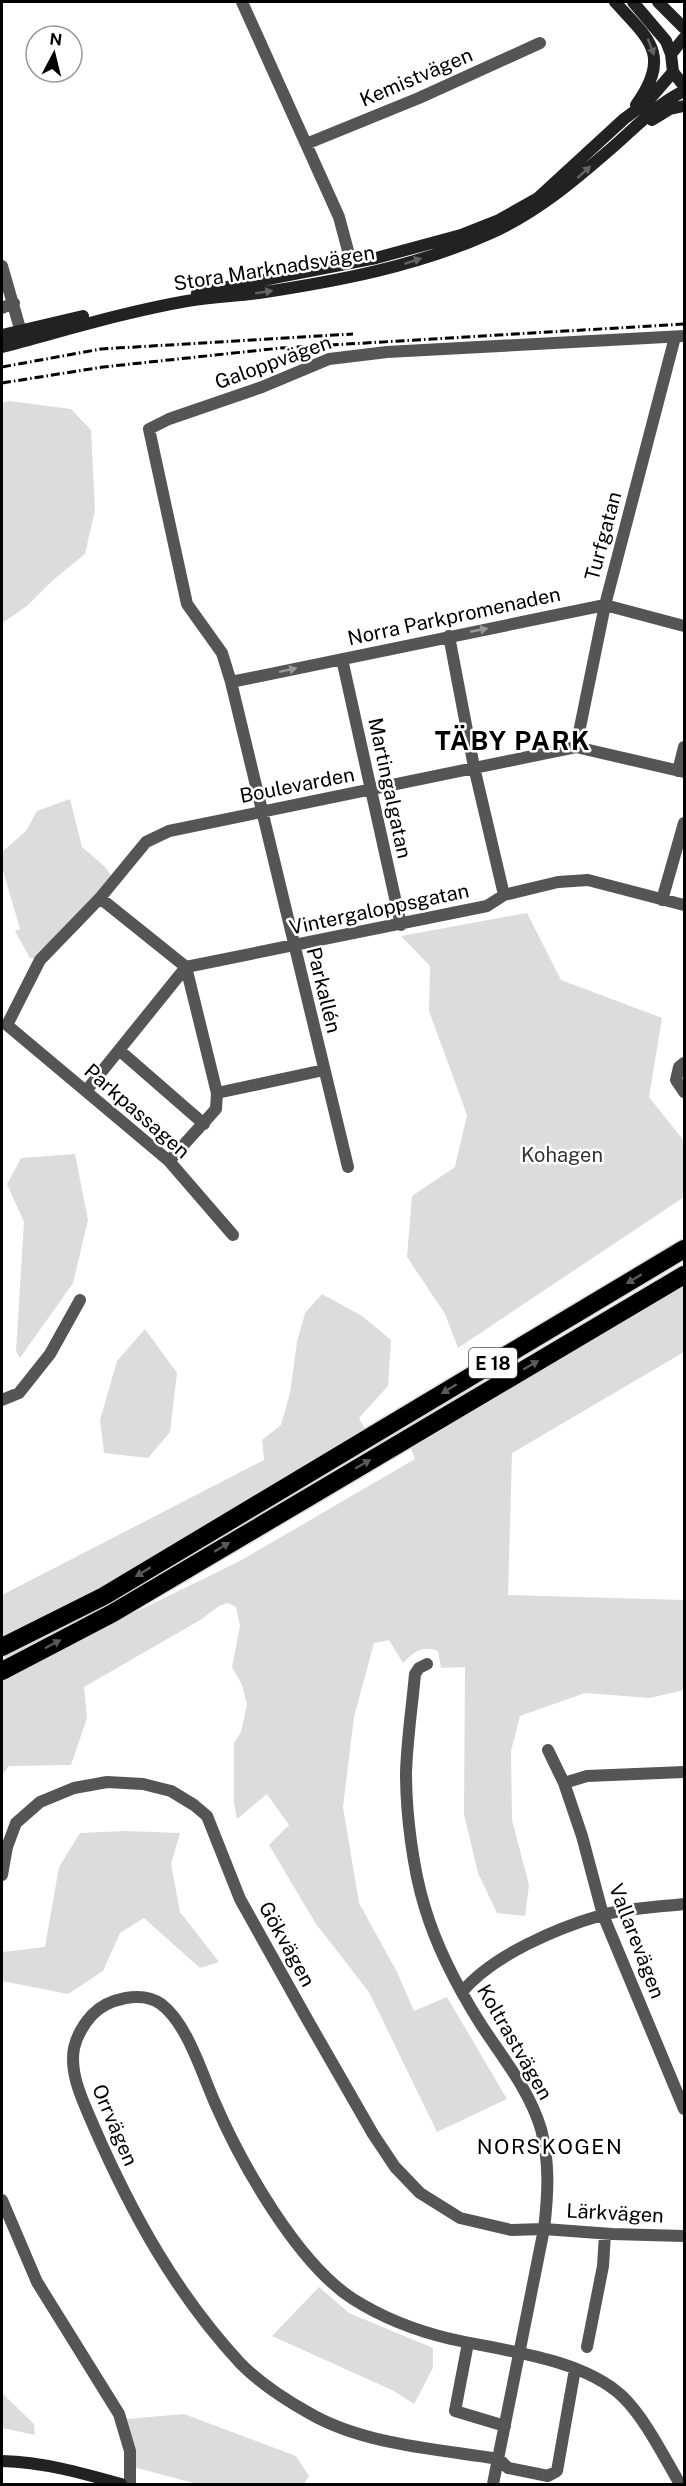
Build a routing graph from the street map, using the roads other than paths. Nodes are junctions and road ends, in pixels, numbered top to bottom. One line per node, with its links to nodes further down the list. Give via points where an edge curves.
1 (242, 2): 15 (street)
2 (615, 2): 13 (street, one-way to 13, via 651,42 654,57 645,92)
3 (633, 2): 8 (street, via 666,41)
4 (658, 2): 5 (street)
5 (684, 28)
6 (684, 38): 8 (street)
7 (540, 43): 15 (street, Kemistvägen)
8 (671, 54): 9 (street)
9 (674, 72): 10 (street); 13 (street, Stora Marknadsvägen, via 648,101)
10 (684, 86)
11 (684, 91): 14 (street, Stora Marknadsvägen)
12 (684, 106): 14 (street)
13 (624, 119): 16 (street, Stora Marknadsvägen, via 538,198 500,220 453,238)
14 (632, 129): 18 (street, Stora Marknadsvägen, one-way to 14, via 461,245 518,220 572,183)
15 (306, 144): 16 (street, via 339,217)
16 (351, 262): 18 (street); 21 (street, Stora Marknadsvägen)
17 (2, 266): 19 (street)
18 (357, 277): 21 (street, Stora Marknadsvägen, one-way to 18, via 187,301)
19 (8, 306): 21 (street)
20 (2, 335): 21 (street, Stora Marknadsvägen)
21 (22, 335): 23 (street, Stora Marknadsvägen)
22 (680, 337): 24 (street, Turfgatan); 28 (street, Galoppvägen, via 387,352 329,359 149,429 187,604 222,652)
23 (2, 347)
24 (605, 605): 25 (street, Norra Parkpromenaden); 26 (street, Norra Parkpromenaden, one-way to 24); 29 (street, Turfgatan)
25 (684, 626)
26 (449, 636): 27 (street, Norra Parkpromenaden); 31 (street)
27 (342, 659): 28 (street, Norra Parkpromenaden, one-way to 27); 33 (street, Martingalgatan)
28 (231, 682): 34 (street, Parkallén)
29 (576, 747): 31 (street, Boulevarden); 32 (street, Boulevarden)
30 (684, 747): 32 (street)
31 (474, 767): 33 (street, Boulevarden); 36 (street)
32 (681, 771)
33 (370, 790): 34 (street, Boulevarden); 40 (street, Martingalgatan)
34 (261, 812): 37 (street, Boulevarden, via 169,831 146,842); 41 (street, Parkallén)
35 (684, 823): 38 (street)
36 (504, 895): 38 (street, Vintergaloppsgatan, via 558,882 588,880); 40 (street, Vintergaloppsgatan, via 488,906)
37 (100, 898): 42 (street); 43 (street, Boulevarden, via 40,960)
38 (662, 900): 39 (street, Vintergaloppsgatan)
39 (684, 905)
40 (401, 925): 41 (street, Vintergaloppsgatan)
41 (293, 947): 42 (street, Vintergaloppsgatan); 46 (street, Parkallén)
42 (186, 967): 44 (street); 49 (street)
43 (7, 1024): 47 (street, Parkpassagen)
44 (119, 1050): 47 (street); 50 (street)
45 (682, 1065): 48 (street, via 676,1080)
46 (324, 1070): 49 (street); 52 (street, Parkallén)
47 (86, 1091): 51 (street, Parkpassagen)
48 (684, 1092)
49 (217, 1093): 50 (street, via 216,1109)
50 (204, 1125): 51 (street)
51 (169, 1161): 53 (street, Parkpassagen)
52 (348, 1167)
53 (233, 1235)
54 (684, 1249): 60 (highway, E 18, one-way to 60, via 104,1596)
55 (684, 1275): 58 (highway, E 18)
56 (684, 1280): 58 (highway)
57 (80, 1299): 59 (street, via 50,1354 19,1393)
58 (582, 1334): 62 (highway, E 18, one-way to 58, via 113,1613)
59 (2, 1400)
60 (2, 1647)
61 (427, 1664): 69 (street, Koltrastvägen, via 415,1674 406,1774 412,1853 425,1909)
62 (2, 1671)
63 (548, 1750): 65 (street, Vallarevägen)
64 (684, 1772): 65 (street, via 587,1776)
65 (564, 1782): 68 (street, Vallarevägen)
66 (2, 1875): 72 (street, Gökvägen, via 16,1823 40,1802 74,1788 107,1782 143,1784 171,1791 194,1805 207,1816 240,1899 395,2167 420,2193 460,2218 511,2230)
67 (684, 1904): 68 (street)
68 (603, 1916): 69 (street, via 514,1952 476,1977); 70 (street, Vallarevägen)
69 (462, 1992): 72 (street, Koltrastvägen, via 518,2079 540,2128 549,2192)
70 (684, 2109)
71 (2, 2200): 83 (street, via 37,2282 119,2414 130,2451)
72 (544, 2229): 73 (street, Lärkvägen); 77 (street, Koltrastvägen)
73 (605, 2234): 74 (street, Lärkvägen); 76 (street, via 603,2266)
74 (684, 2236)
75 (468, 2343): 77 (street, Orrvägen); 79 (street, via 455,2411); 80 (street, Orrvägen, via 403,2325 351,2298 321,2270 249,2173 180,2026 162,2005 149,1998 128,1997 99,2007 82,2025 73,2051 77,2088 115,2175 163,2261 244,2368 314,2416 355,2432)
76 (587, 2347)
77 (519, 2353): 78 (street, Orrvägen); 79 (street, Koltrastvägen)
78 (575, 2369): 80 (street, Orrvägen, via 556,2471 548,2476 508,2468); 85 (street, Orrvägen, via 610,2388 633,2408)
79 (505, 2426): 80 (street, Koltrastvägen)
80 (499, 2459): 84 (street, Koltrastvägen)
81 (2, 2461): 82 (street, via 27,2462)
82 (122, 2484)
83 (130, 2484)
84 (493, 2484)
85 (680, 2484)

